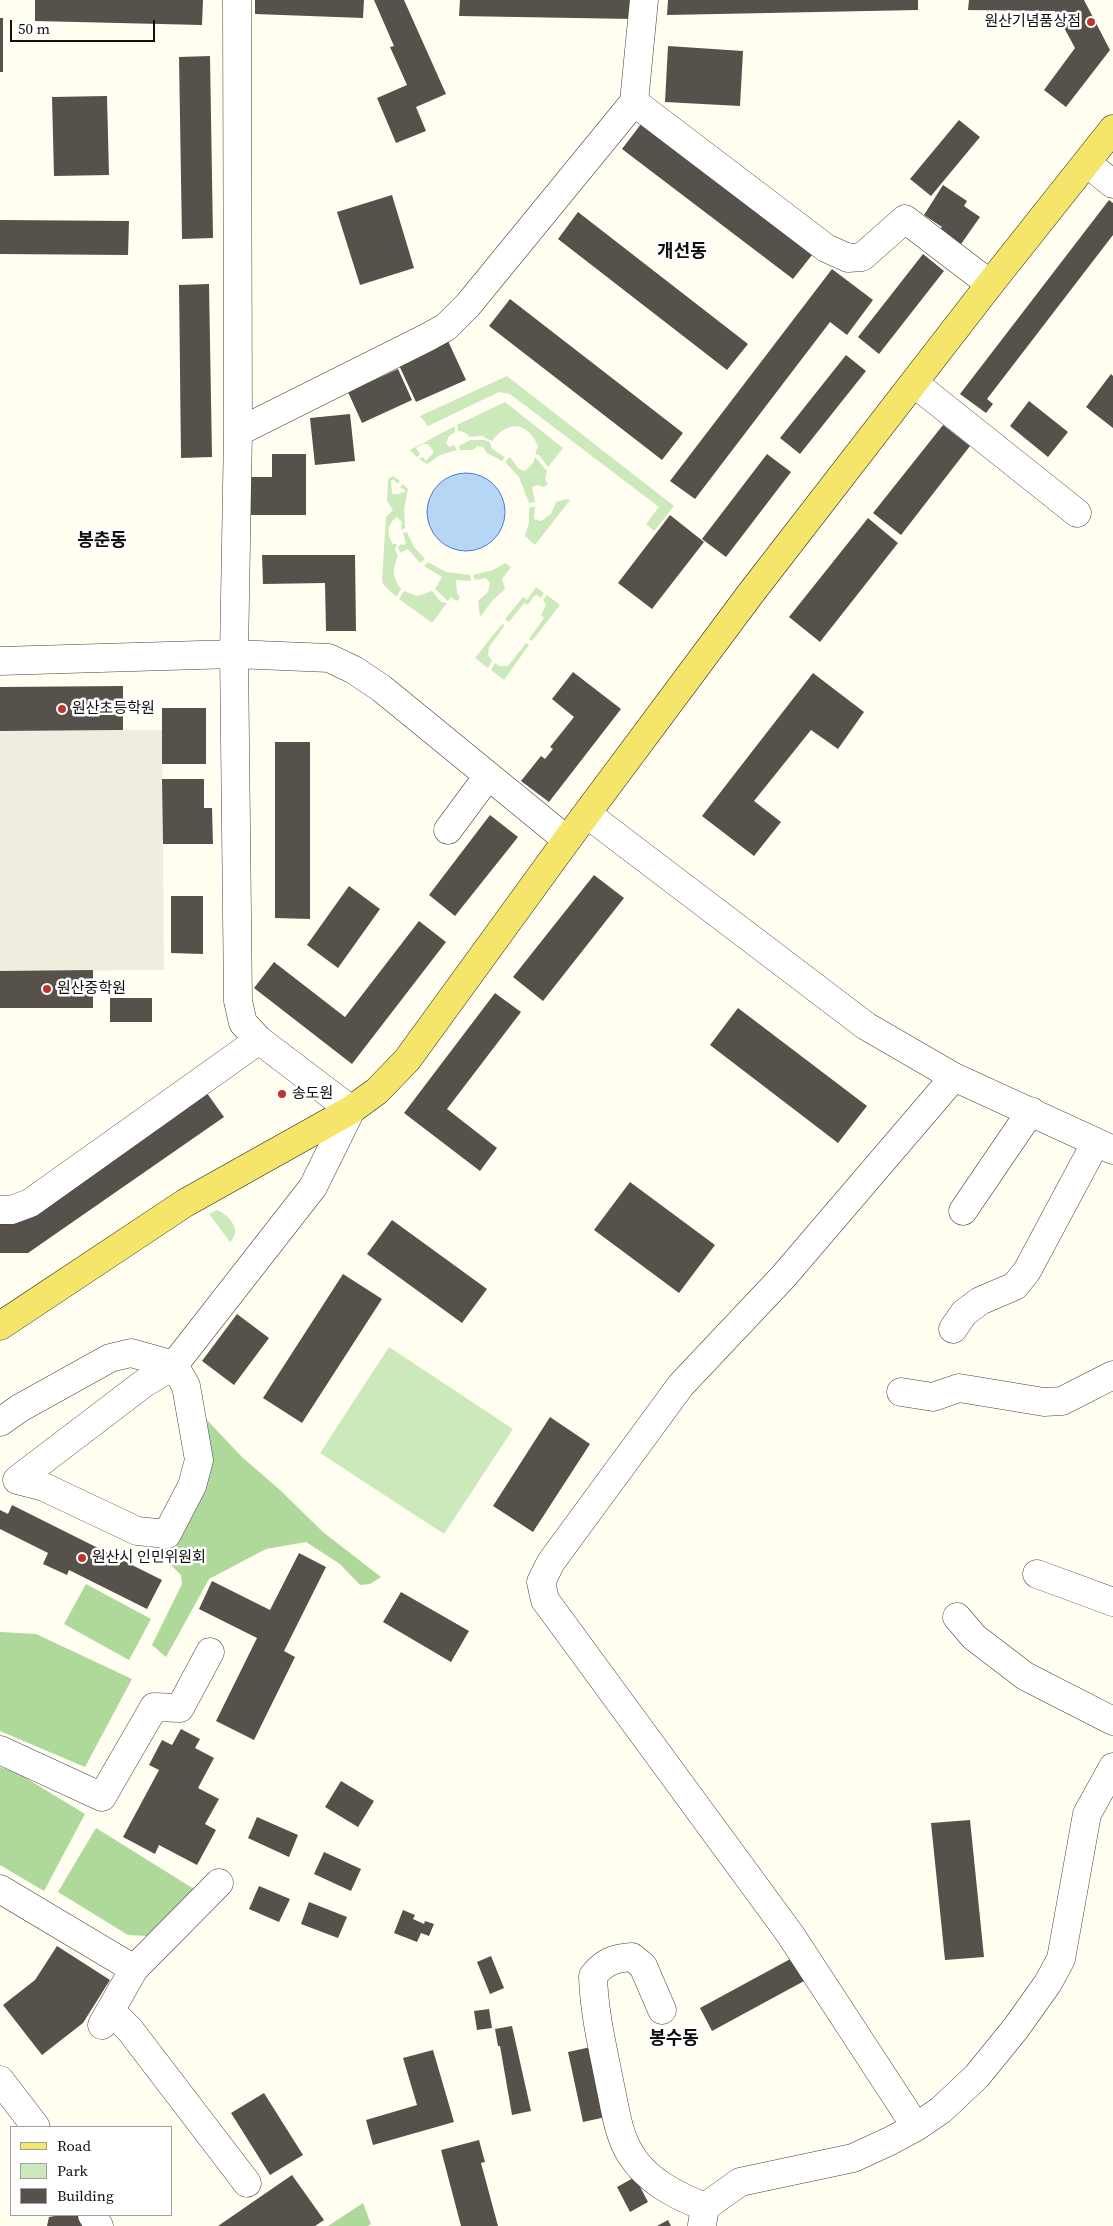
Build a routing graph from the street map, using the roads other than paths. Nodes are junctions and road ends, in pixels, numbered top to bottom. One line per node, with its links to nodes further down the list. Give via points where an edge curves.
1 (237, 0): 9 (street)
2 (644, 0): 3 (street)
3 (634, 102): 7 (street, via 826,248 848,258 862,257 905,219); 9 (street, via 468,305 446,327)
4 (1113, 129): 5 (main road)
5 (1087, 163): 6 (street); 7 (main road)
6 (1113, 184)
7 (990, 284): 8 (main road)
8 (914, 383): 10 (street); 14 (main road, via 751,593)
9 (238, 432): 11 (street)
10 (1077, 513)
11 (234, 654): 12 (street); 13 (street, via 329,658 338,662 381,688); 17 (street, via 238,1001 243,1023)
12 (0, 660)
13 (488, 776): 15 (street); 16 (street)
14 (587, 814): 16 (main road); 18 (street, via 866,1026)
15 (448, 830)
16 (567, 840): 19 (main road, via 407,1060 378,1091)
17 (259, 1040): 19 (street); 22 (street, via 30,1203)
18 (954, 1077): 20 (street); 44 (street, via 783,1277 681,1385 551,1562 542,1582 545,1600 790,1934)
19 (351, 1110): 24 (main road, via 185,1203); 26 (street, via 313,1187)
20 (1031, 1111): 21 (street); 23 (street)
21 (1104, 1146): 25 (street, via 1015,1286 980,1301 964,1313)
22 (0, 1210)
23 (963, 1211)
24 (0, 1326)
25 (953, 1329)
26 (174, 1365): 29 (street, via 131,1353 110,1358); 30 (street); 30 (street, via 186,1386 199,1460 192,1486 168,1534 137,1530 44,1486)
27 (1113, 1375): 28 (street, via 1062,1401 1044,1402 959,1388 933,1397)
28 (901, 1392)
29 (0, 1422)
30 (9, 1481)
31 (1037, 1574): 32 (street)
32 (1113, 1602)
33 (957, 1617): 35 (street, via 974,1638 1025,1676)
34 (210, 1652): 36 (street, via 180,1708 154,1707 102,1797)
35 (1113, 1721)
36 (0, 1750)
37 (1113, 1767): 44 (street, via 1087,1814 1061,1959 1048,1983 976,2076 941,2110)
38 (219, 1883): 40 (street)
39 (0, 1889): 40 (street)
40 (134, 1970): 45 (street, via 106,2018 130,2030)
41 (662, 2010): 46 (street, via 643,1966 632,1957 602,1964 593,1976 594,2004 619,2125 630,2155 650,2176)
42 (0, 2080): 43 (street)
43 (35, 2126)
44 (916, 2127): 46 (street, via 853,2158 740,2182)
45 (246, 2183)
46 (703, 2217)

